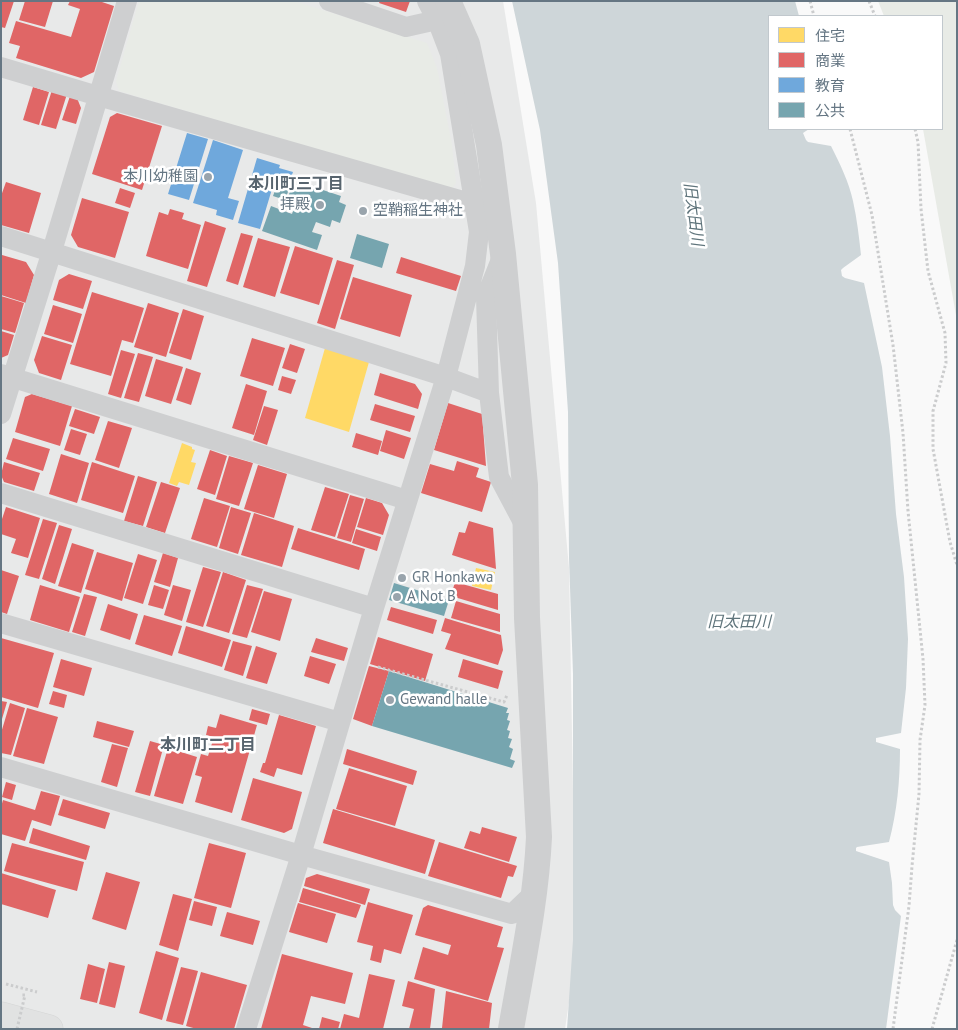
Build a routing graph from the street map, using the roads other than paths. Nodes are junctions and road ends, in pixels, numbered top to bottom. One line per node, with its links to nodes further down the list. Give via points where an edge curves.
1 (127, 1): 6 (street)
2 (329, 1): 4 (street, via 406,27)
3 (427, 1): 4 (street)
4 (443, 11): 7 (street); 10 (street, via 467,44 489,145)
5 (1, 66): 6 (street)
6 (98, 96): 7 (street); 9 (street)
7 (474, 204): 12 (street, via 479,232 474,266)
8 (1, 236): 9 (street)
9 (52, 251): 11 (street); 12 (street)
10 (503, 254): 13 (street, via 486,297); 17 (street)
11 (7, 376): 14 (street); 16 (street)
12 (446, 377): 13 (street); 16 (street)
13 (489, 393): 17 (street, via 499,477)
14 (1, 414)
15 (1, 493): 18 (street)
16 (407, 500): 18 (street)
17 (526, 528): 23 (street, via 527,618 540,837)
18 (374, 608): 20 (street)
19 (1, 623): 20 (street)
20 (340, 722): 22 (street)
21 (1, 766): 22 (street)
22 (302, 856): 23 (street, via 512,914); 26 (street)
23 (535, 892): 27 (street)
24 (1, 1016): 25 (highway)
25 (49, 1029)
26 (246, 1029)
27 (511, 1029)

